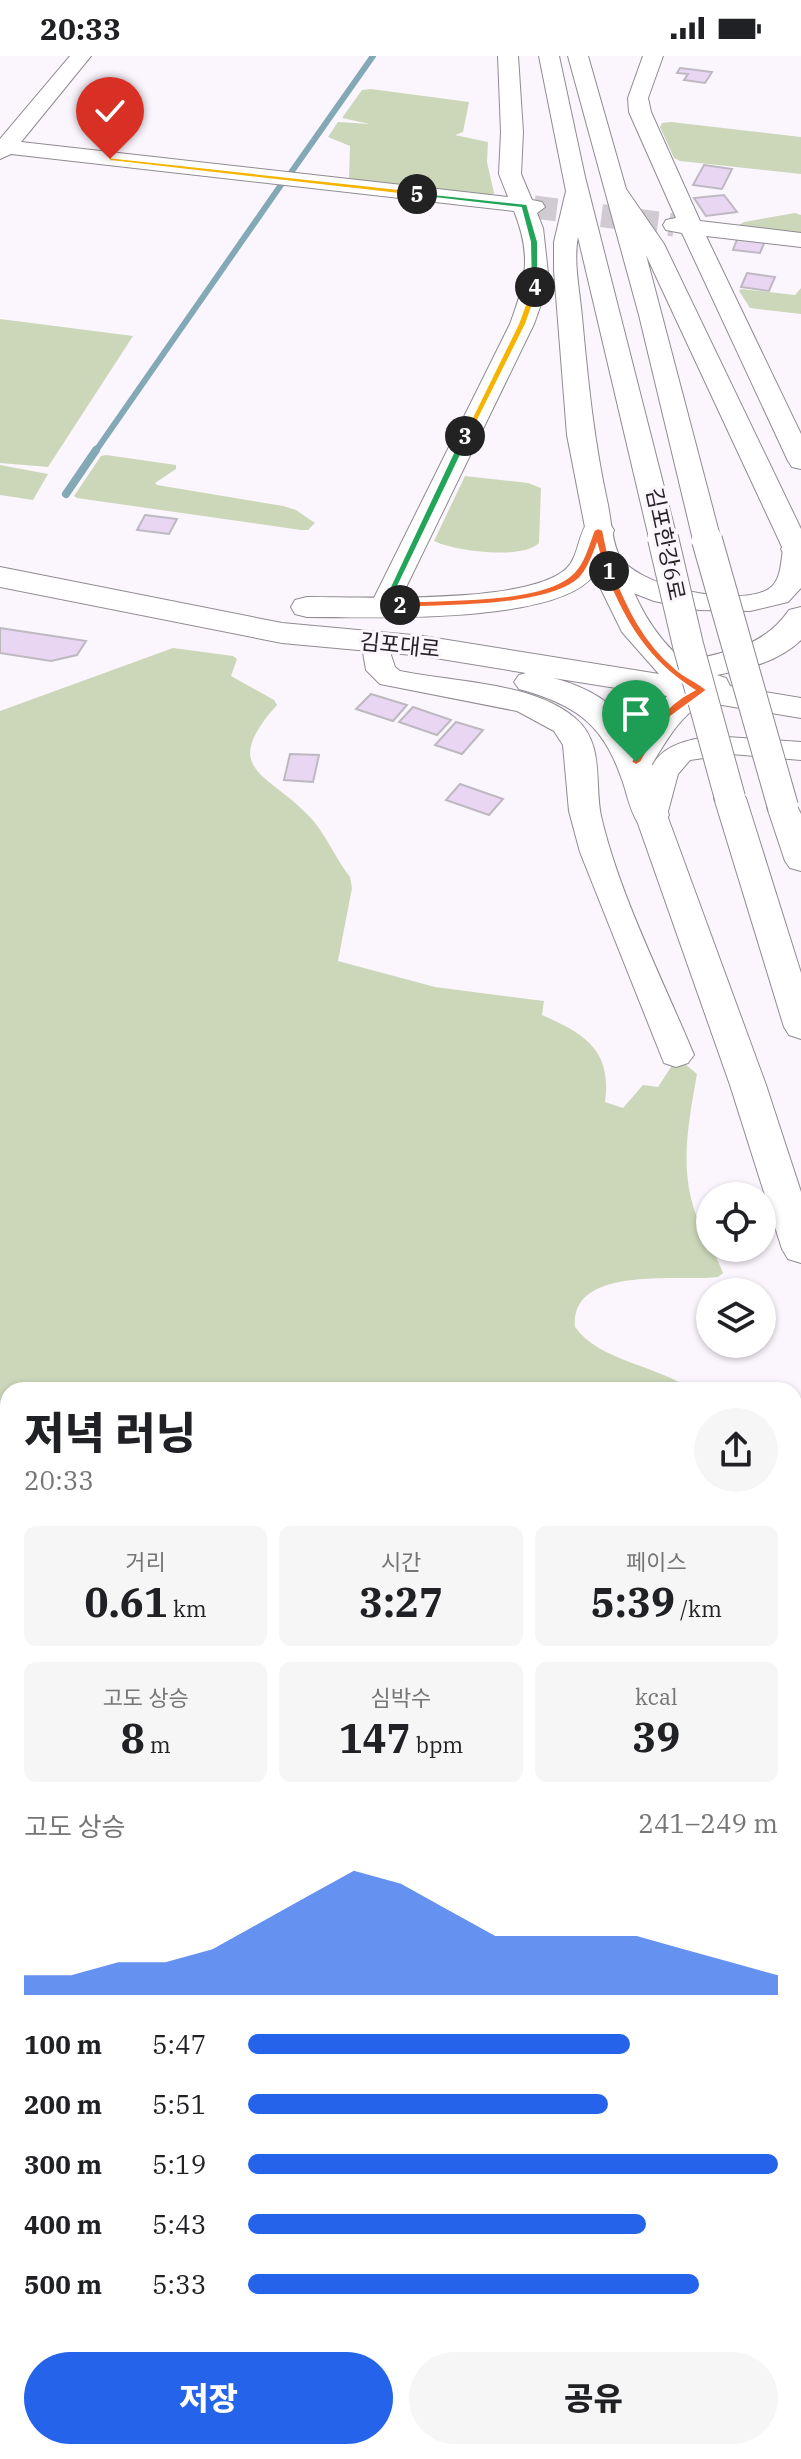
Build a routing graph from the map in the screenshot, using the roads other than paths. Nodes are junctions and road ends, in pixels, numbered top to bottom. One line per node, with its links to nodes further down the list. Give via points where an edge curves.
1 (81, 56): 6 (street)
2 (508, 56): 9 (street, via 509,161 512,182)
3 (549, 56): 7 (street, 김포한강6로)
4 (578, 56): 8 (street, 김포한강6로)
5 (653, 56): 10 (street, via 637,104)
6 (2, 149): 9 (street)
7 (578, 189): 13 (street, via 565,242 566,270 580,435); 29 (street, 김포한강6로, bridge, via 644,441 688,645)
8 (617, 191): 15 (street, via 652,244); 28 (street, 김포한강6로, bridge, via 707,540)
9 (529, 207): 17 (street, via 537,282 530,304)
10 (683, 226): 11 (street); 12 (street)
11 (801, 240)
12 (801, 461)
13 (602, 544): 15 (street, via 633,583 699,602 750,603 778,596 791,582); 17 (main road, via 577,575 560,587 530,596); 22 (main road, via 625,612)
14 (0, 554): 18 (main road, 김포대로)
15 (799, 554)
16 (0, 577): 20 (main road, 김포대로)
17 (384, 606): 18 (main road)
18 (307, 607): 22 (main road, 김포대로)
19 (801, 617): 22 (main road, via 782,641 749,657)
20 (282, 633): 21 (main road); 22 (main road, 김포대로, via 423,646 631,679)
21 (378, 652): 26 (main road, via 574,695 607,719); 30 (street, via 381,670 390,678 528,706 573,732 587,823)
22 (687, 669): 23 (main road, via 724,681); 24 (main road, 김포대로); 26 (main road, via 684,699 661,719)
23 (795, 679)
24 (801, 708)
25 (801, 751): 27 (street, via 730,745 693,748 671,759)
26 (636, 762): 27 (main road)
27 (651, 815): 31 (street)
28 (801, 861)
29 (801, 1027)
30 (676, 1055)
31 (801, 1249)

